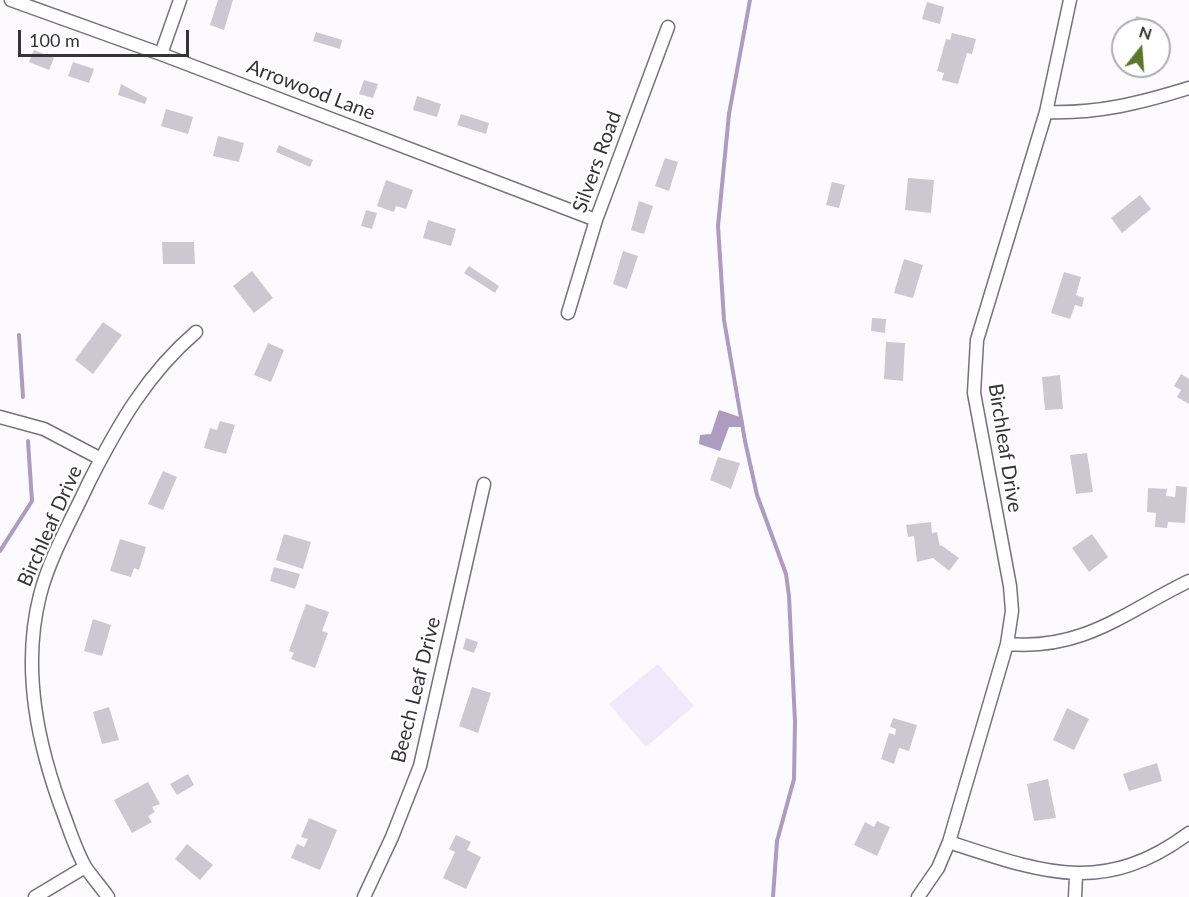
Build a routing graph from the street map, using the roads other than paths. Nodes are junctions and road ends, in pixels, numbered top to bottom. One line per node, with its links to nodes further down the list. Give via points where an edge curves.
1 (12, 0): 5 (street, Arrowood Lane)
2 (180, 0): 5 (street)
3 (1070, 0): 7 (street, Birchleaf Drive)
4 (668, 27): 8 (street, Silvers Road)
5 (161, 54): 8 (street, Arrowood Lane)
6 (1189, 88): 7 (street, via 1115,109)
7 (1046, 112): 15 (street, Birchleaf Drive, via 984,310 974,369 974,393 1010,586 1012,611)
8 (596, 220): 9 (street, Silvers Road)
9 (568, 313)
10 (196, 332): 12 (street, Birchleaf Drive, via 148,380)
11 (0, 417): 12 (street, via 44,429)
12 (101, 459): 18 (street, Birchleaf Drive, via 48,571 36,612 31,660 33,700 46,757)
13 (484, 484): 22 (street, Beech Leaf Drive, via 420,766)
14 (1189, 581): 15 (street, via 1079,638 1046,645)
15 (1007, 644): 17 (street, Birchleaf Drive)
16 (1189, 833): 19 (street, via 1139,863)
17 (949, 842): 19 (street, via 1033,869); 23 (street, Birchleaf Drive, via 938,868)
18 (85, 867): 20 (street); 21 (street, Birchleaf Drive)
19 (1076, 876): 24 (street)
20 (35, 897)
21 (108, 897)
22 (364, 897)
23 (918, 897)
24 (1075, 897)

